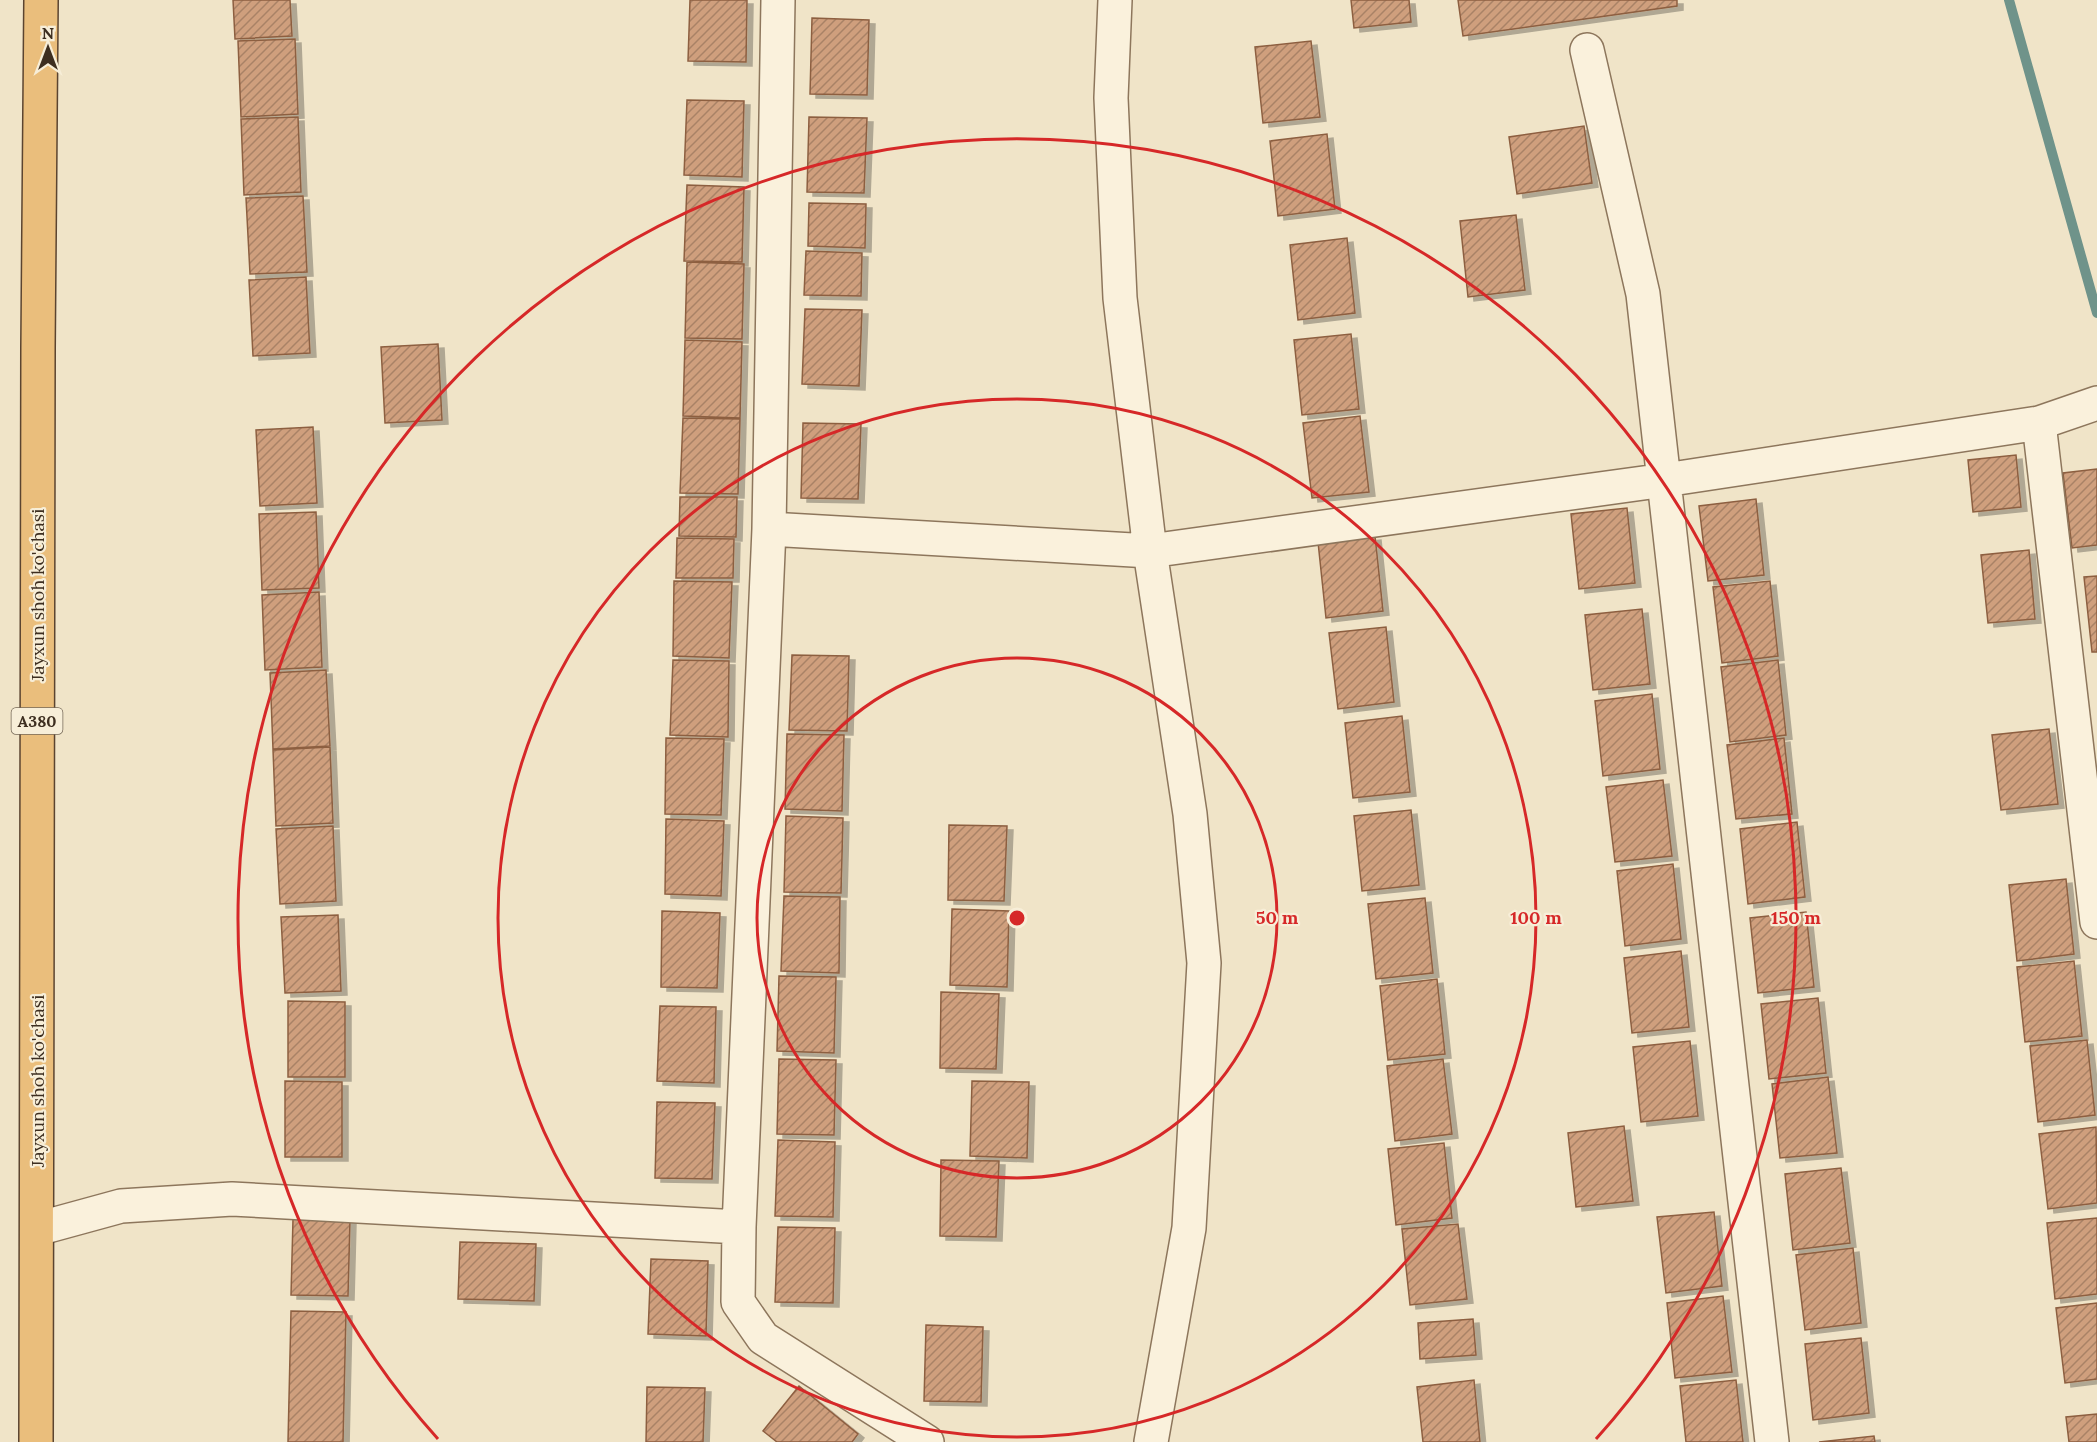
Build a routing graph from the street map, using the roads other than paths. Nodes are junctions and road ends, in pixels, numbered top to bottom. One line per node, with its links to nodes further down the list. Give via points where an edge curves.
1 (41, 0): 12 (highway, Jayxun shoh ko'chasi / A380)
2 (778, 0): 8 (street)
3 (1115, 0): 9 (street, via 1111,98 1120,298)
4 (1587, 50): 7 (street, via 1643,294)
5 (2097, 403): 6 (street)
6 (2039, 423): 7 (street); 10 (street)
7 (1665, 480): 9 (street); 16 (street)
8 (769, 530): 9 (street); 11 (street)
9 (1150, 551): 15 (street, via 1190,814 1204,963 1189,1228)
10 (2097, 922)
11 (739, 1227): 12 (street, via 232,1199 121,1206); 14 (street, via 738,1302 763,1338)
12 (37, 1229): 13 (highway, Jayxun shoh ko'chasi / A380)
13 (36, 1442)
14 (927, 1442)
15 (1151, 1442)
16 (1772, 1442)

